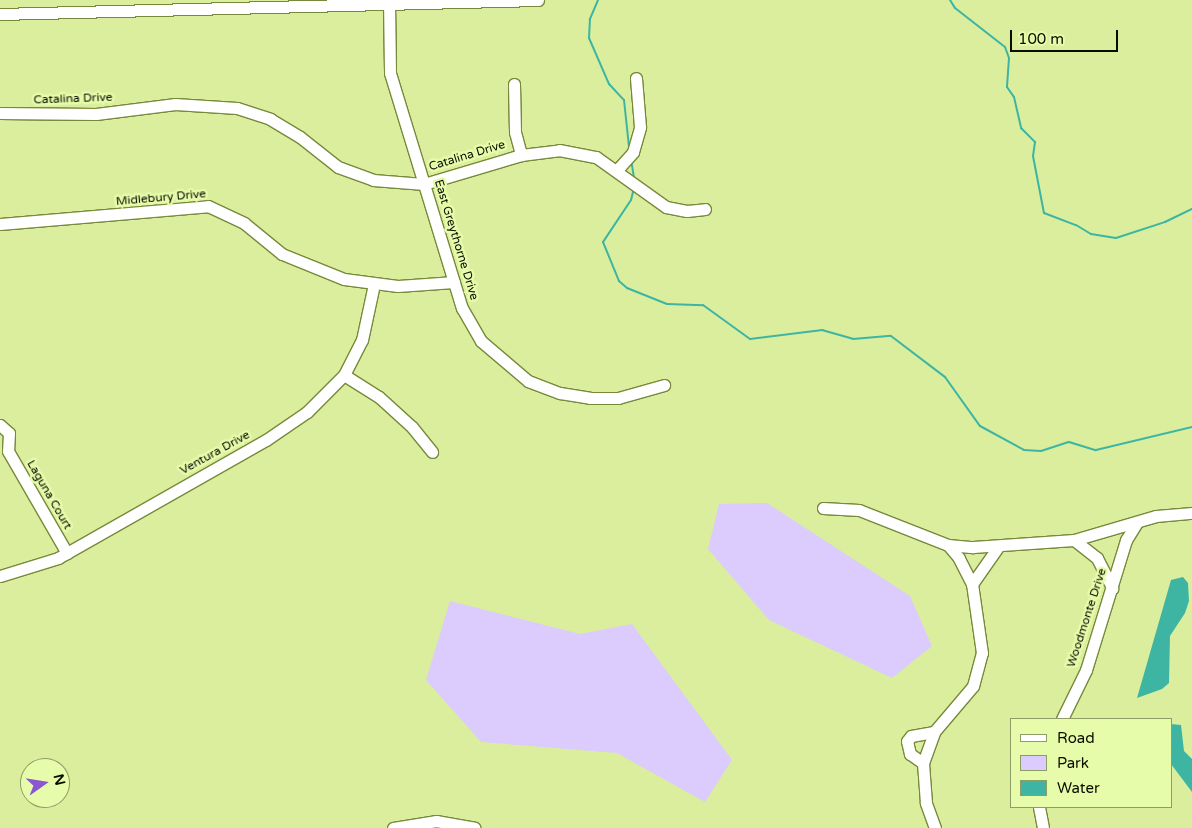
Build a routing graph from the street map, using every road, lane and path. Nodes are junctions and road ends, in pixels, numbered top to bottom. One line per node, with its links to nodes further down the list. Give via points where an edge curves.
1 (538, 0): 2 (street)
2 (387, 2): 3 (street); 10 (street, East Greythorne Drive, via 390,73)
3 (170, 5): 4 (street)
4 (0, 14)
5 (636, 78): 9 (street, via 640,127 633,152)
6 (514, 84): 8 (street, via 515,132)
7 (0, 113): 10 (street, Catalina Drive, via 96,114 175,104 237,108 270,119 300,137 338,167 373,180)
8 (521, 155): 9 (street, Catalina Drive, via 559,150 596,157); 10 (street, Catalina Drive)
9 (617, 170): 11 (street, Catalina Drive, via 666,207 687,211)
10 (424, 184): 13 (street, East Greythorne Drive)
11 (705, 209)
12 (0, 224): 14 (street, Midlebury Drive, via 208,206 244,223 282,254 344,279)
13 (454, 282): 14 (street, Midlebury Drive, via 398,286); 16 (street, East Greythorne Drive, via 462,308 481,341 528,381 590,398 618,398)
14 (374, 284): 15 (street, Ventura Drive, via 362,340)
15 (344, 375): 19 (street, via 378,397 412,427); 26 (street, Ventura Drive, via 307,412 266,440)
16 (664, 385)
17 (0, 425): 18 (street, Laguna Court, via 9,432)
18 (4, 450): 26 (street, Laguna Court)
19 (432, 452)
20 (823, 508): 24 (street, via 859,510)
21 (1192, 513): 22 (street, via 1166,514)
22 (1136, 524): 23 (street); 29 (street, Woodmonte Drive, via 1126,540)
23 (1074, 540): 25 (street); 29 (street, via 1097,558)
24 (948, 545): 25 (street); 28 (street, via 959,558)
25 (998, 547): 28 (street)
26 (67, 553): 27 (street, Ventura Drive, via 39,566)
27 (0, 576)
28 (972, 584): 31 (street, via 982,636 980,669 973,686)
29 (1112, 588): 30 (street, Woodmonte Drive, via 1086,670)
30 (1062, 718)
31 (934, 732): 32 (street); 32 (street, via 911,736 907,741 910,754)
32 (923, 762): 36 (street, via 926,803)
33 (1039, 808): 37 (street)
34 (393, 828): 35 (street, via 436,820)
35 (474, 828)
36 (935, 828)
37 (1043, 828)

